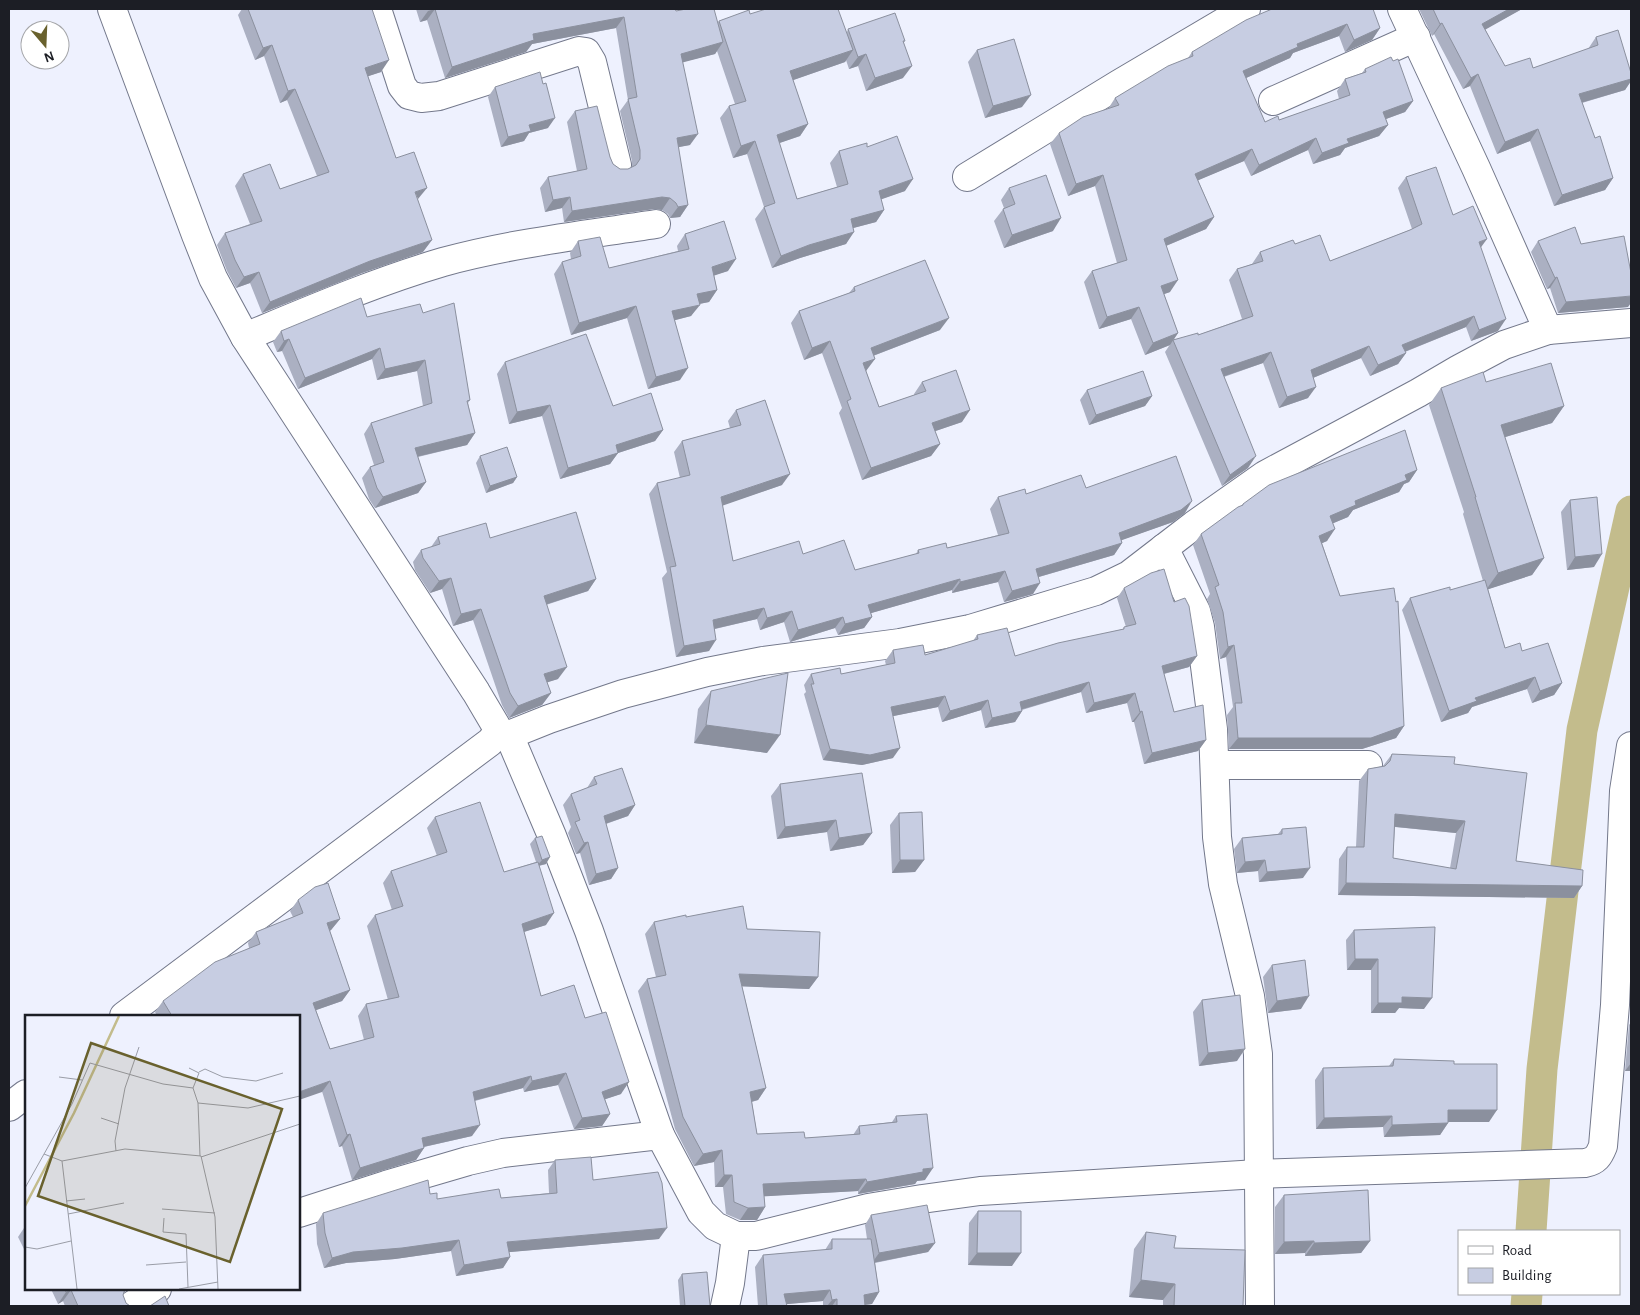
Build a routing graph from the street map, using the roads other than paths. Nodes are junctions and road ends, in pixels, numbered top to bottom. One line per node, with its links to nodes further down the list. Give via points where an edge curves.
1 (112, 9): 12 (street, via 210,269)
2 (377, 9): 7 (street, via 402,86 409,95 422,98 439,96 579,51 586,52 592,62)
3 (1246, 9): 8 (street)
4 (1402, 9): 5 (street)
5 (1416, 37): 6 (street); 11 (street)
6 (1273, 100)
7 (617, 165)
8 (967, 177)
9 (656, 224): 12 (street, via 443,262 360,290)
10 (1631, 323): 11 (street)
11 (1548, 330): 13 (street, via 1504,345 1265,475)
12 (244, 337): 14 (street)
13 (1164, 548): 14 (street, via 1129,575 1096,591 1012,618 900,643 763,661 707,672 623,694); 16 (street, via 1196,611 1200,627 1210,695)
14 (504, 733): 19 (street); 22 (street, via 552,836 589,931)
15 (1631, 746): 18 (street, via 1620,847)
16 (1214, 765): 17 (street); 23 (street, via 1223,884 1250,996 1258,1054)
17 (1368, 765)
18 (1623, 1006): 23 (street, via 1603,1146 1594,1160 1585,1163)
19 (125, 1015)
20 (25, 1095): 21 (street)
21 (9, 1107)
22 (660, 1134): 24 (street, via 502,1153); 25 (street, via 701,1212 715,1226)
23 (1258, 1174): 25 (street, via 980,1191 868,1208 756,1236); 29 (street)
24 (300, 1213)
25 (736, 1236): 28 (street)
26 (155, 1290): 27 (street)
27 (131, 1306)
28 (725, 1306)
29 (1260, 1306)

